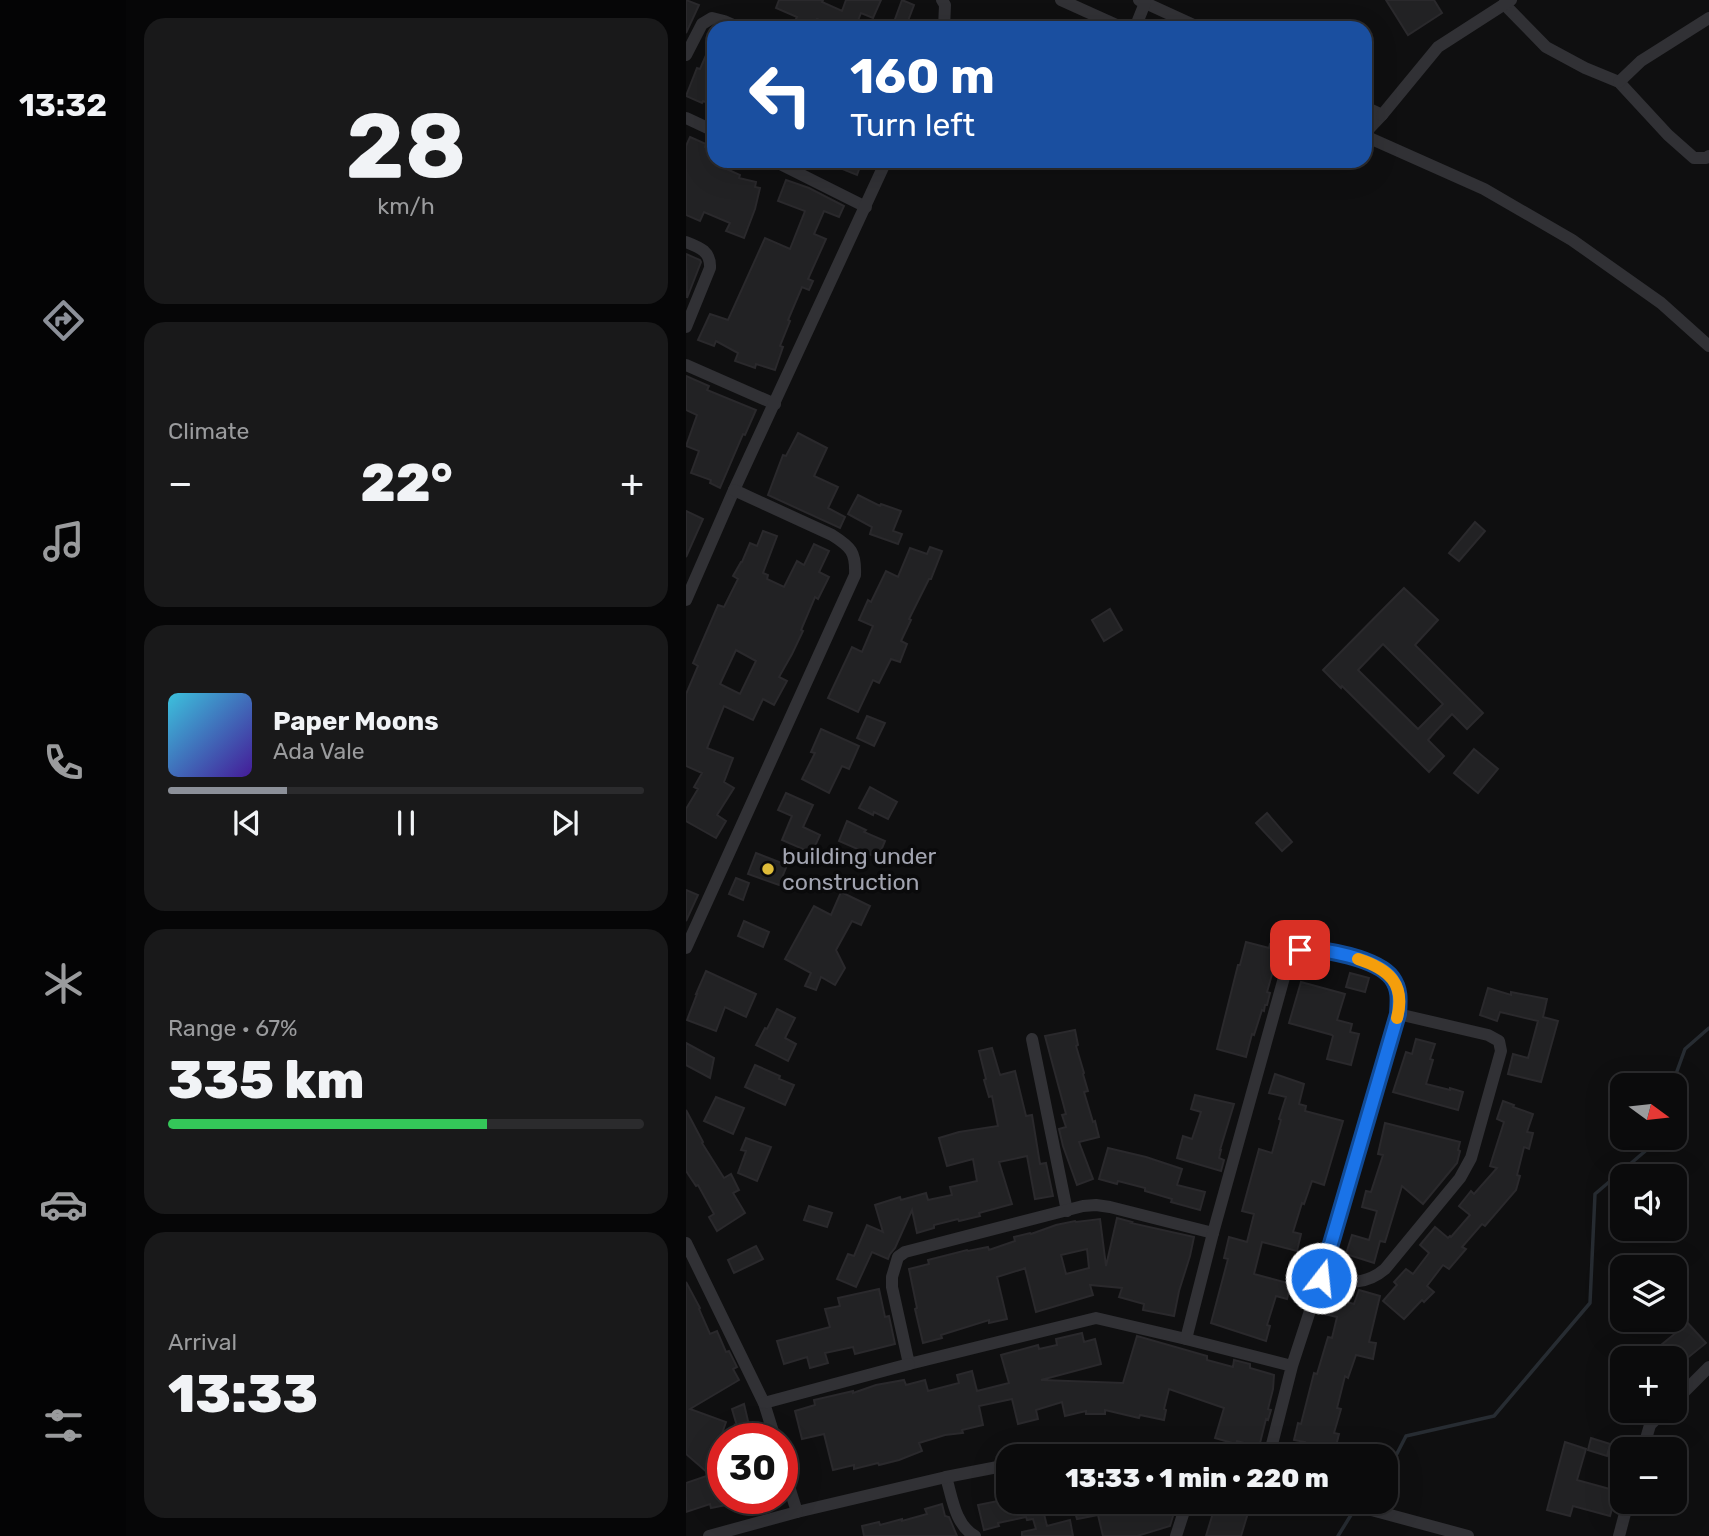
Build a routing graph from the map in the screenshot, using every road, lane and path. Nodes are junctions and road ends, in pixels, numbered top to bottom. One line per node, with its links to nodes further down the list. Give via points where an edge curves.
1 (942, 0): 10 (street)
2 (1060, 0): 11 (street)
3 (1142, 1): 5 (street); 12 (street)
4 (1508, 2): 15 (street, via 1546,47); 17 (street, via 1438,47)
5 (1164, 5): 13 (street)
6 (1709, 18): 15 (street, via 1641,61)
7 (707, 21): 14 (street)
8 (707, 21): 9 (street)
9 (724, 21)
10 (945, 21)
11 (1107, 21)
12 (1137, 21)
13 (1189, 21)
14 (686, 55)
15 (1619, 82): 22 (street, via 1695,158)
16 (1372, 110): 17 (street)
17 (1382, 115): 19 (street)
18 (686, 118): 20 (street)
19 (1372, 127)
20 (707, 128)
21 (1372, 138): 28 (street, via 1484,189 1572,240 1661,303)
22 (1709, 156)
23 (789, 168): 25 (street)
24 (883, 168): 25 (street)
25 (866, 207): 30 (street)
26 (686, 242): 27 (street, via 702,249 710,262)
27 (686, 327)
28 (1709, 346)
29 (686, 365): 30 (street)
30 (775, 404): 31 (street)
31 (734, 490): 32 (street); 33 (street, via 846,544 855,558 855,575)
32 (686, 600)
33 (686, 948)
34 (1398, 1014): 37 (street, via 1400,994 1391,976 1373,964 1308,949 1291,956); 39 (street); 39 (street, via 1499,1041 1501,1051 1471,1158 1460,1178 1377,1276 1346,1282)
35 (1032, 1039): 36 (street)
36 (1066, 1211): 37 (street, via 1110,1207); 41 (street, via 898,1257 892,1287)
37 (1213, 1233): 40 (street)
38 (688, 1250): 45 (street)
39 (1321, 1278): 42 (street)
40 (1186, 1339): 41 (street, via 1096,1318); 42 (street)
41 (909, 1364): 45 (street)
42 (1292, 1366): 47 (street)
43 (1709, 1367): 44 (street)
44 (1687, 1389)
45 (764, 1403): 46 (street)
46 (770, 1423)
47 (1272, 1444)
48 (996, 1467): 49 (street)
49 (946, 1477): 50 (street); 56 (street, via 961,1523)
50 (798, 1512)
51 (790, 1514): 55 (street)
52 (1183, 1514): 57 (street)
53 (1386, 1514): 58 (street)
54 (1625, 1514): 59 (street)
55 (709, 1536)
56 (975, 1536)
57 (1176, 1536)
58 (1468, 1536)
59 (1619, 1536)

